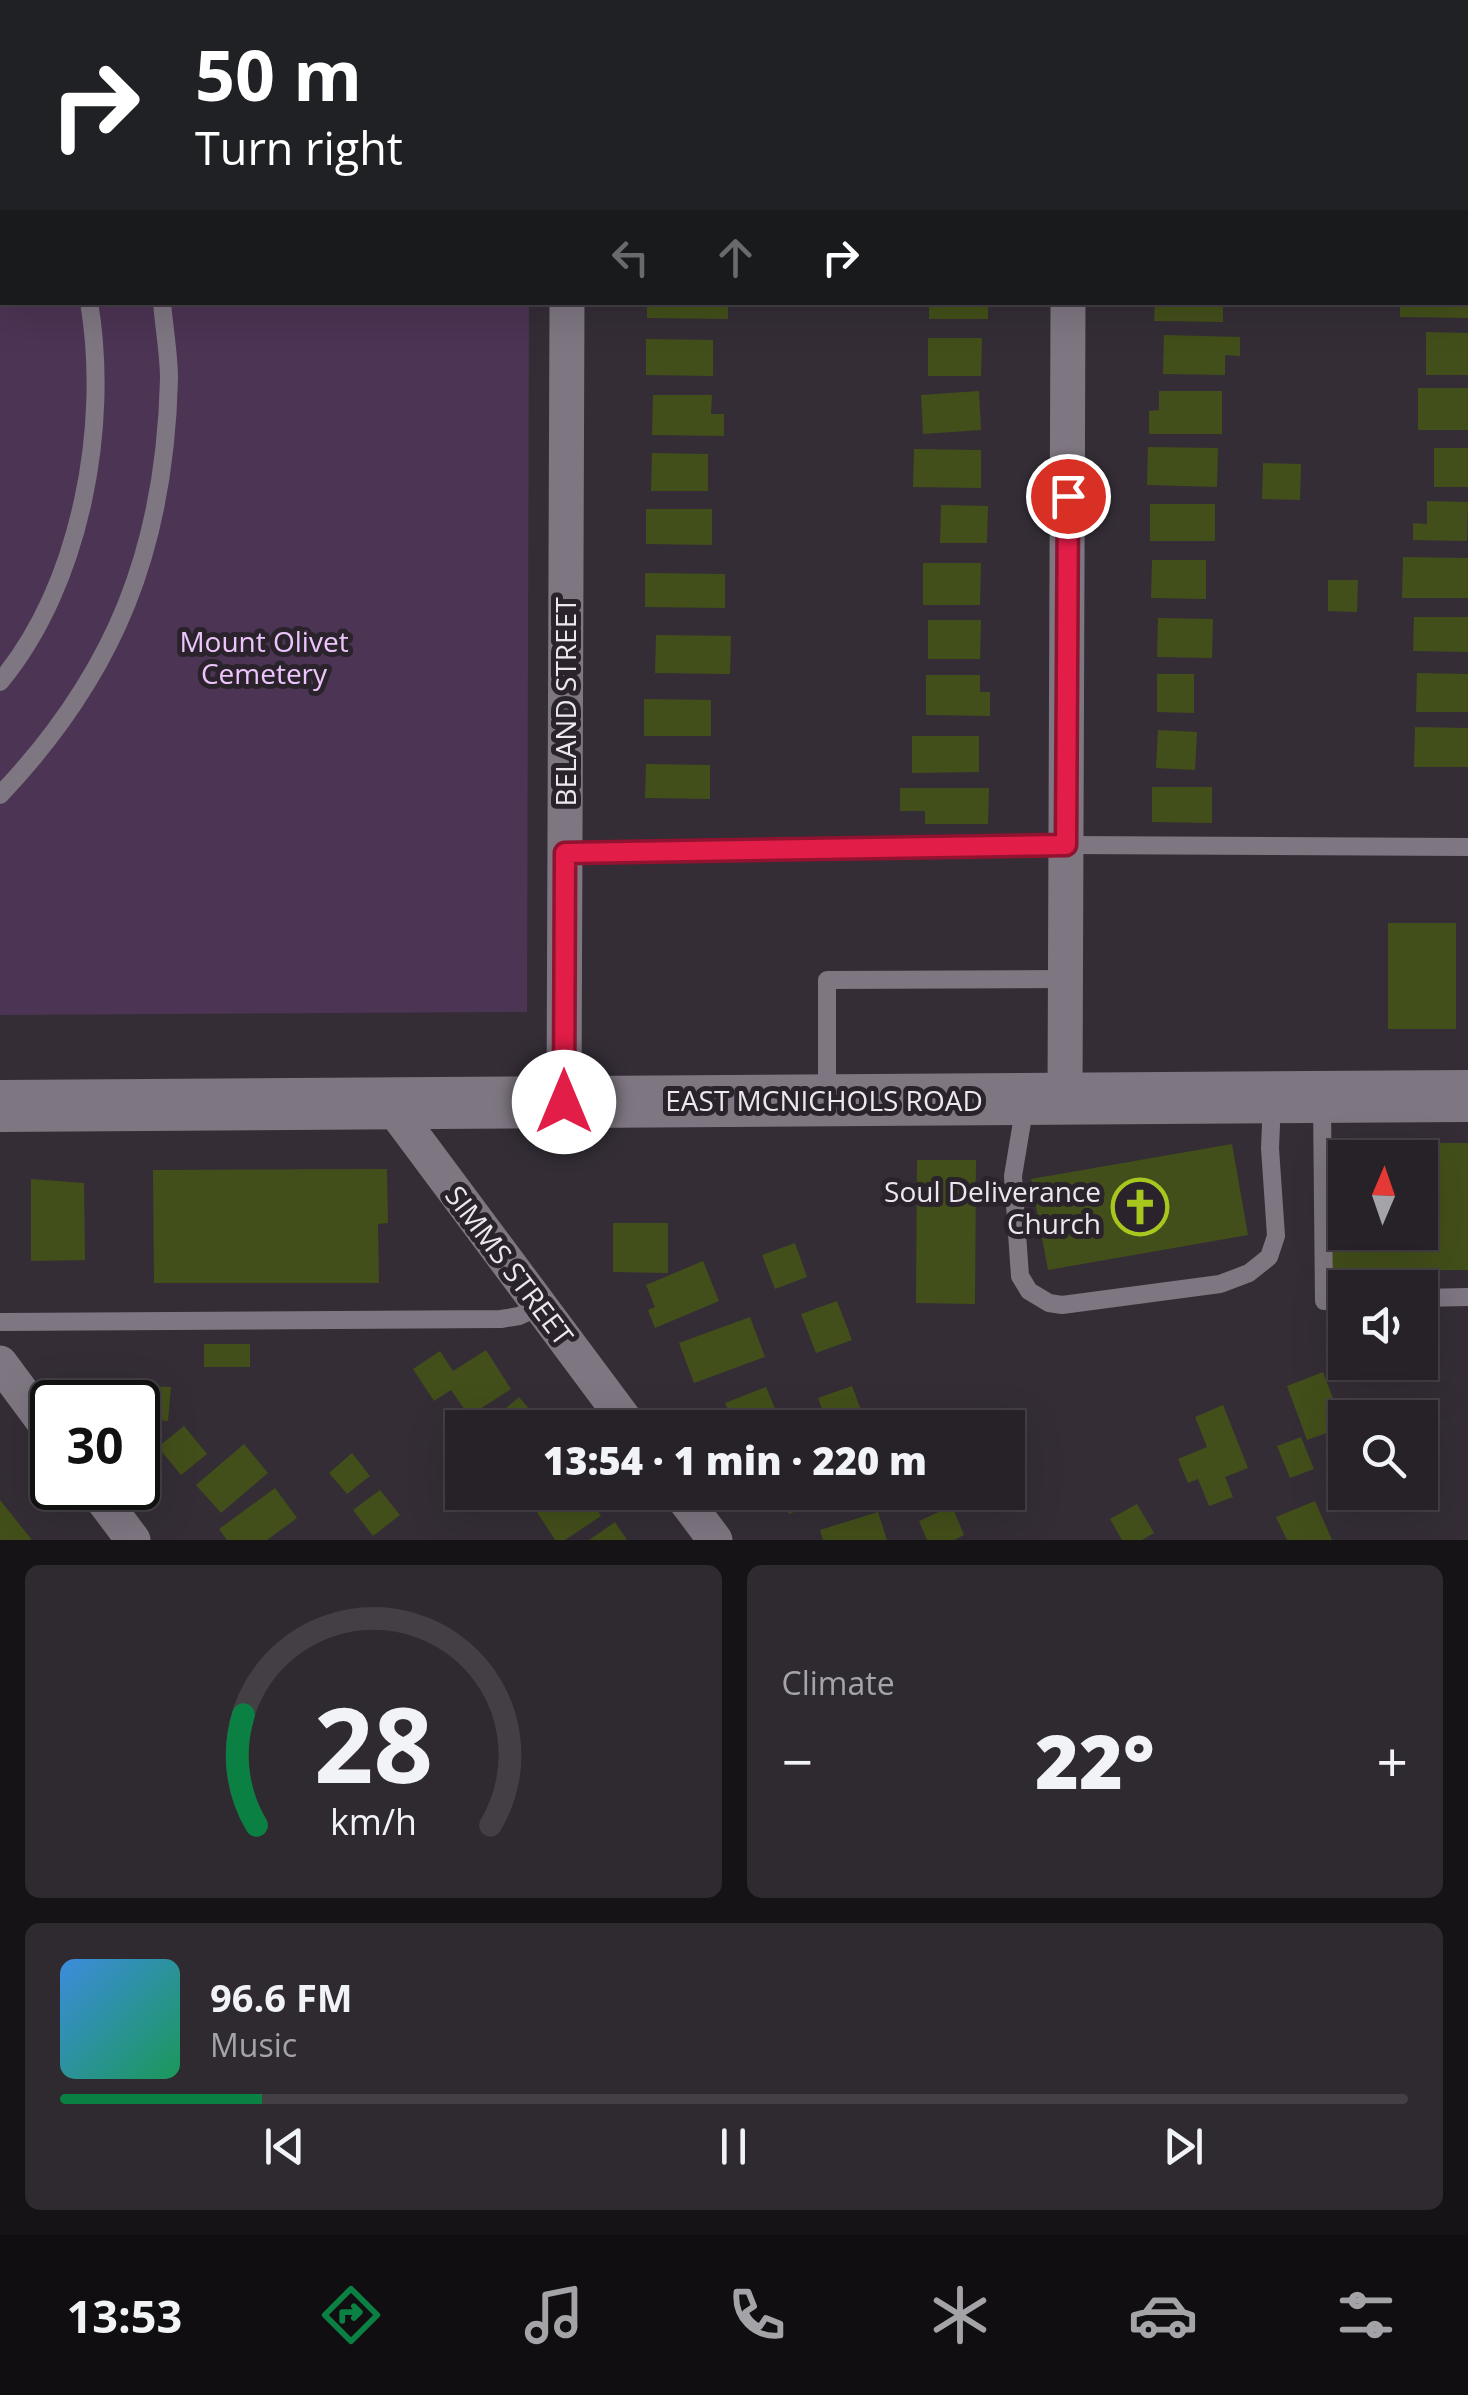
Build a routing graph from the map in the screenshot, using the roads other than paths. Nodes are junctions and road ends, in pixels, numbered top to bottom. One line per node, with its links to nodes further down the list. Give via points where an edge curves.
1 (89, 305): 5 (lane, via 96,402 82,506 37,627)
2 (162, 305): 6 (lane, via 169,375 164,451 133,592 78,701)
3 (567, 305): 9 (street, BELAND STREET)
4 (1068, 305): 7 (street)
5 (0, 682)
6 (0, 795)
7 (1066, 845): 8 (lane); 9 (lane); 10 (street)
8 (1468, 847)
9 (565, 853): 15 (street, BELAND STREET)
10 (1066, 979): 13 (street); 14 (lane, via 826,980)
11 (1468, 1096): 12 (street, EAST MCNICHOLS ROAD)
12 (1297, 1097): 13 (street, EAST MCNICHOLS ROAD); 13 (lane, via 1270,1148 1276,1236 1269,1257 1220,1284 1062,1305 1029,1291 1020,1276 1013,1176); 20 (lane)
13 (1046, 1099): 14 (street, EAST MCNICHOLS ROAD)
14 (827, 1100): 15 (street, EAST MCNICHOLS ROAD)
15 (564, 1102): 16 (street, EAST MCNICHOLS ROAD)
16 (389, 1103): 17 (street, EAST MCNICHOLS ROAD); 21 (street, SIMMS STREET)
17 (0, 1106)
18 (1468, 1297): 19 (lane)
19 (1438, 1298)
20 (1328, 1301)
21 (540, 1306): 22 (lane, via 501,1319); 25 (street, SIMMS STREET)
22 (0, 1322)
23 (0, 1362): 24 (street)
24 (30, 1402)
25 (618, 1410)
26 (110, 1510): 28 (street)
27 (692, 1510): 29 (street)
28 (133, 1540)
29 (715, 1540)

